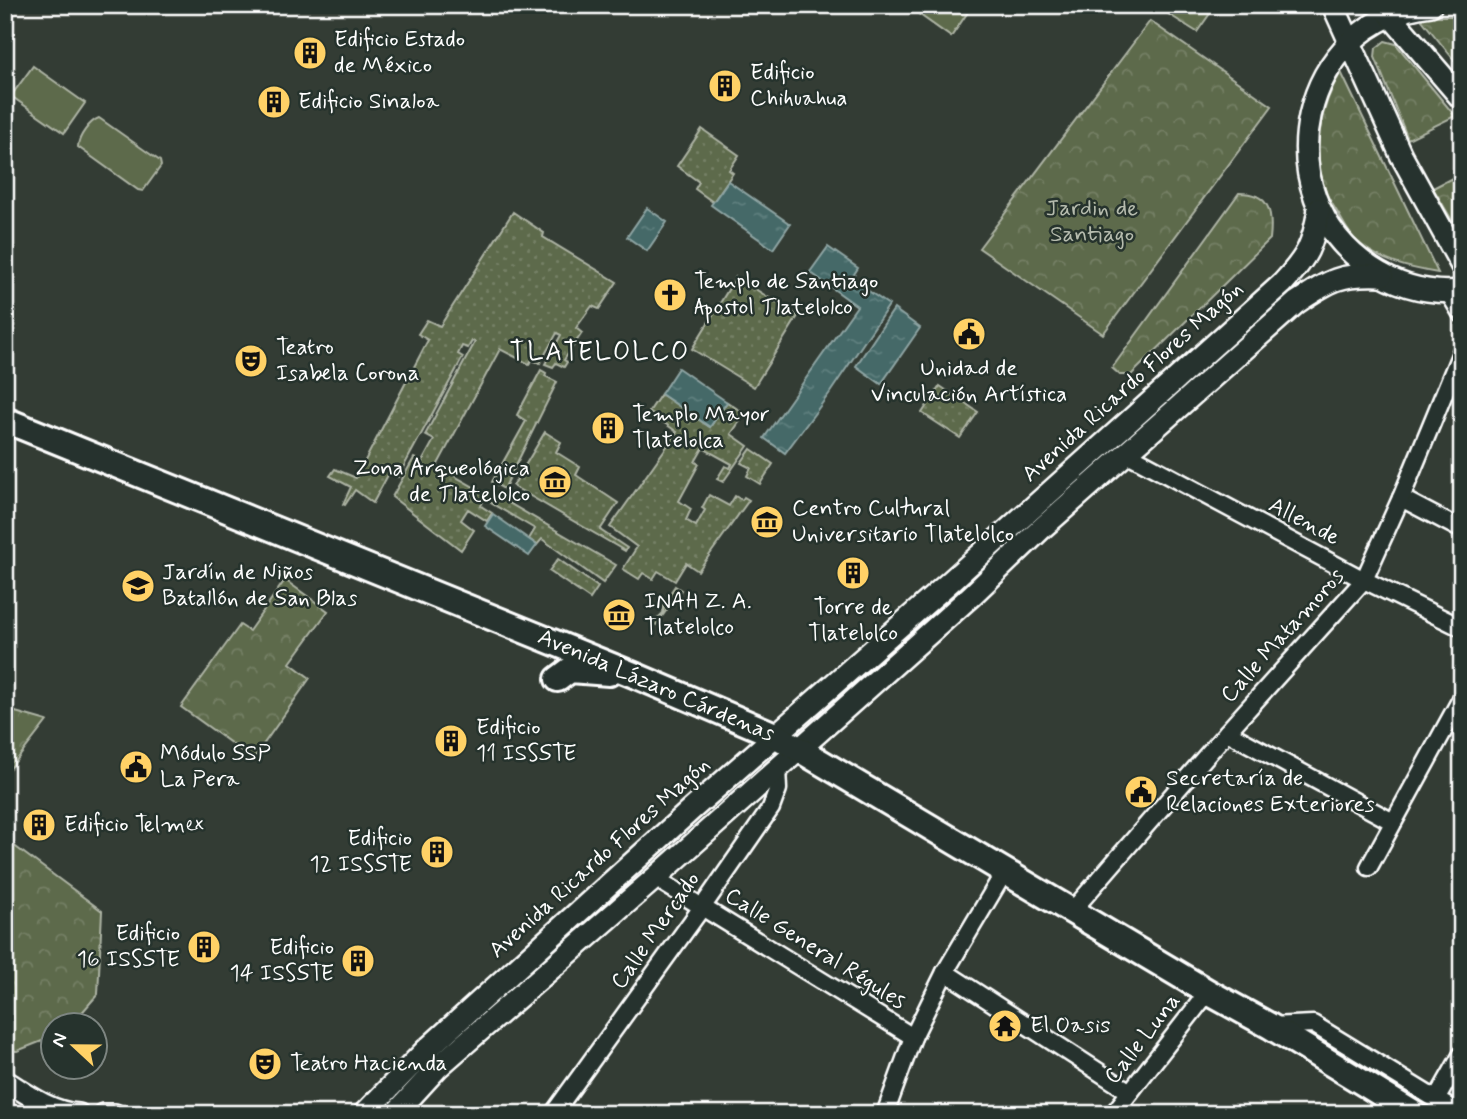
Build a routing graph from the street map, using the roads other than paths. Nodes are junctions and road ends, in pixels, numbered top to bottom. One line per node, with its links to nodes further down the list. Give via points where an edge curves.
1 (1333, 5): 4 (main road)
2 (1421, 6): 3 (main road)
3 (1386, 10): 4 (main road); 5 (main road)
4 (1349, 43): 6 (main road, via 1318,88 1309,118 1305,149); 7 (main road, via 1401,155)
5 (1462, 99)
6 (1319, 209): 8 (main road, via 1346,248); 22 (main road, Avenida Ricardo Flores Magón, via 1314,240 1282,284)
7 (1462, 266)
8 (1382, 275): 9 (main road, via 1420,289); 13 (main road, Avenida Ricardo Flores Magón, via 1338,278 1296,303)
9 (1456, 291): 10 (street)
10 (1462, 312)
11 (1462, 350): 14 (street, Calle Matamoros)
12 (5, 421): 18 (main road, Avenida Lázaro Cárdenas)
13 (1126, 453): 16 (street, Allende); 23 (main road, Avenida Ricardo Flores Magón)
14 (1401, 498): 15 (street); 16 (street, Calle Matamoros)
15 (1462, 530)
16 (1364, 580): 17 (street, Allende); 21 (street, Calle Matamoros)
17 (1462, 628)
18 (634, 675): 19 (main road, via 570,670); 22 (main road, Avenida Lázaro Cárdenas)
19 (558, 679)
20 (1462, 697): 25 (street)
21 (1227, 732): 25 (street); 30 (street, Calle Matamoros)
22 (775, 735): 23 (main road, Avenida Lázaro Cárdenas); 42 (main road, Avenida Ricardo Flores Magón, via 425,1051)
23 (797, 749): 24 (main road, Avenida Ricardo Flores Magón); 27 (main road, Avenida Lázaro Cárdenas)
24 (777, 768): 28 (main road, Avenida Ricardo Flores Magón); 29 (street, Calle Mercado, via 778,789 771,808)
25 (1393, 822): 26 (street)
26 (1370, 867)
27 (1004, 871): 30 (main road, Avenida Lázaro Cárdenas); 31 (street)
28 (655, 878): 29 (street, Calle General Régules); 43 (main road, Avenida Ricardo Flores Magón, via 438,1067)
29 (703, 906): 34 (street, Calle General Régules); 44 (street, Calle Mercado)
30 (1072, 911): 32 (main road, Avenida Lázaro Cárdenas)
31 (945, 972): 34 (street); 37 (street)
32 (1209, 992): 33 (main road, Avenida Lázaro Cárdenas); 37 (street, Calle Luna)
33 (1270, 1026): 38 (street, via 1313,1024); 47 (main road, Avenida Lázaro Cárdenas)
34 (913, 1037): 45 (street)
35 (1462, 1054): 38 (street)
36 (5, 1080): 39 (street, via 63,1112)
37 (1130, 1091): 46 (street, Calle Luna)
38 (1436, 1100): 48 (street)
39 (79, 1114)
40 (103, 1114): 41 (street)
41 (115, 1114)
42 (364, 1114)
43 (395, 1114)
44 (553, 1114)
45 (885, 1114)
46 (1112, 1114)
47 (1414, 1114)
48 (1460, 1114)

